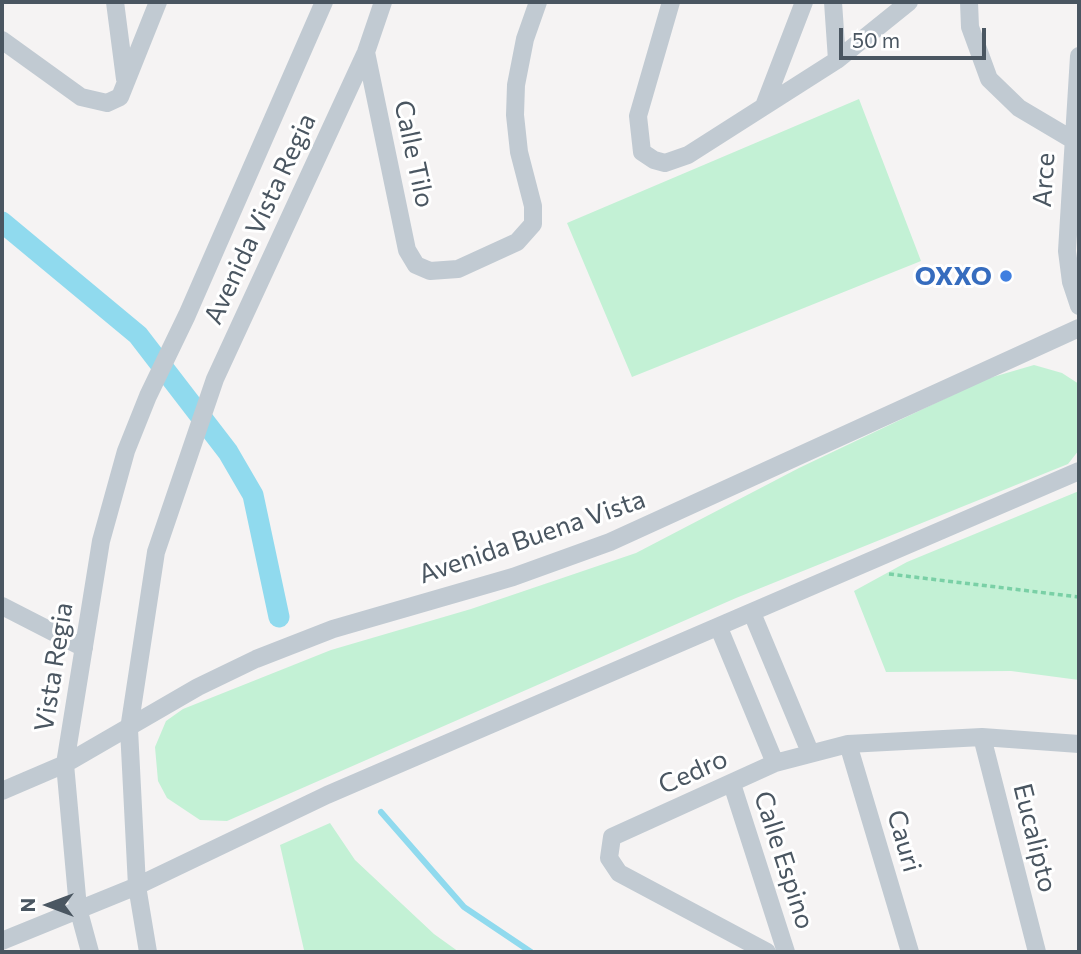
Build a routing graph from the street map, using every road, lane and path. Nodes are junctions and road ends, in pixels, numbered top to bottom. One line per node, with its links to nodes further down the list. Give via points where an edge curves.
1 (115, 2): 15 (street)
2 (158, 2): 15 (street)
3 (324, 2): 21 (street, Avenida Vista Regia)
4 (383, 2): 12 (street, Avenida Vista Regia)
5 (538, 2): 12 (street, Calle Tilo, via 525,39 515,115 534,215 528,232 517,242 458,269 430,271 416,265 407,250)
6 (671, 2): 16 (street, via 638,116 642,152 654,160 676,161)
7 (804, 2): 16 (street)
8 (833, 2): 14 (street)
9 (909, 2): 14 (street)
10 (969, 2): 17 (street, via 970,27 989,79 1019,108)
11 (2, 40): 15 (street, via 82,97 107,103 120,96)
12 (366, 52): 29 (street, Avenida Vista Regia, via 215,379 186,458 156,552)
13 (1079, 55): 17 (street, Arce)
14 (837, 60): 16 (street)
15 (126, 82)
16 (764, 106)
17 (1073, 140): 18 (street, Arce)
18 (1073, 215): 19 (street, Arce, via 1067,251)
19 (1079, 306)
20 (1079, 328): 29 (street, Avenida Buena Vista, via 610,542 513,577 333,629 256,659)
21 (148, 396): 28 (street, Vista Regia, via 101,541)
22 (1079, 471): 23 (street)
23 (856, 570): 24 (path); 26 (street)
24 (1079, 597)
25 (2, 606): 28 (street)
26 (752, 613): 27 (street); 33 (street)
27 (719, 628): 34 (street); 38 (street, via 327,795)
28 (84, 648): 35 (street, Vista Regia)
29 (129, 729): 35 (street, Avenida Buena Vista); 38 (street)
30 (982, 737): 31 (street, Cedro); 32 (street, Cedro); 46 (street, Eucalipto)
31 (849, 744): 33 (street, Cedro); 45 (street, Cauri)
32 (1079, 744)
33 (810, 752): 34 (street, Cedro)
34 (775, 763): 36 (street, Cedro)
35 (65, 764): 37 (street, Avenida Buena Vista); 39 (street, Vista Regia)
36 (732, 784): 43 (street, Cedro, via 618,833 611,837 608,850 619,873); 44 (street, Calle Espino)
37 (2, 791)
38 (137, 886): 39 (street); 42 (street)
39 (78, 908): 40 (street); 41 (street, Vista Regia)
40 (2, 941)
41 (90, 952)
42 (148, 952)
43 (767, 952)
44 (786, 952)
45 (910, 952)
46 (1037, 952)

